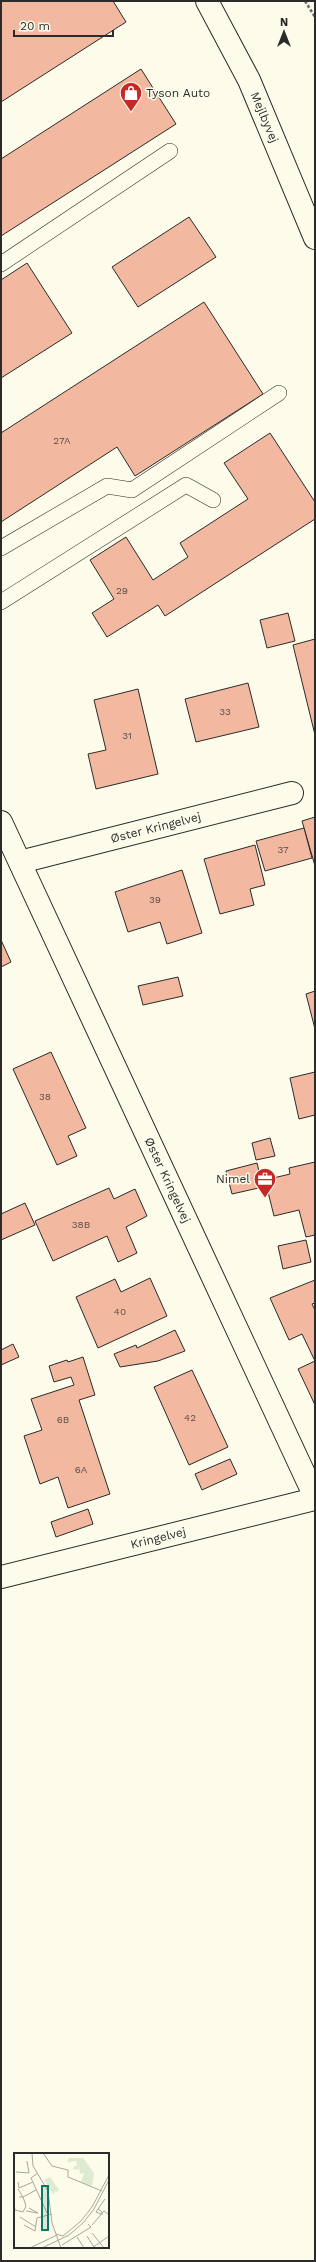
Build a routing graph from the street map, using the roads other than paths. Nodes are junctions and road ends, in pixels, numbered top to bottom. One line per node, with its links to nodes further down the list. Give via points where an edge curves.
1 (207, 1): 3 (street, Mejlbyvej, via 249,80)
2 (170, 151): 4 (lane)
3 (315, 238)
4 (1, 264)
5 (279, 393): 7 (lane, via 132,490 107,486)
6 (213, 500): 8 (lane, via 186,485)
7 (1, 548)
8 (1, 602)
9 (292, 793): 11 (street, Øster Kringelvej)
10 (1, 822): 11 (street, Øster Kringelvej)
11 (20, 862): 12 (street, Øster Kringelvej)
12 (315, 1498): 13 (street, Kringelvej)
13 (1, 1577)

